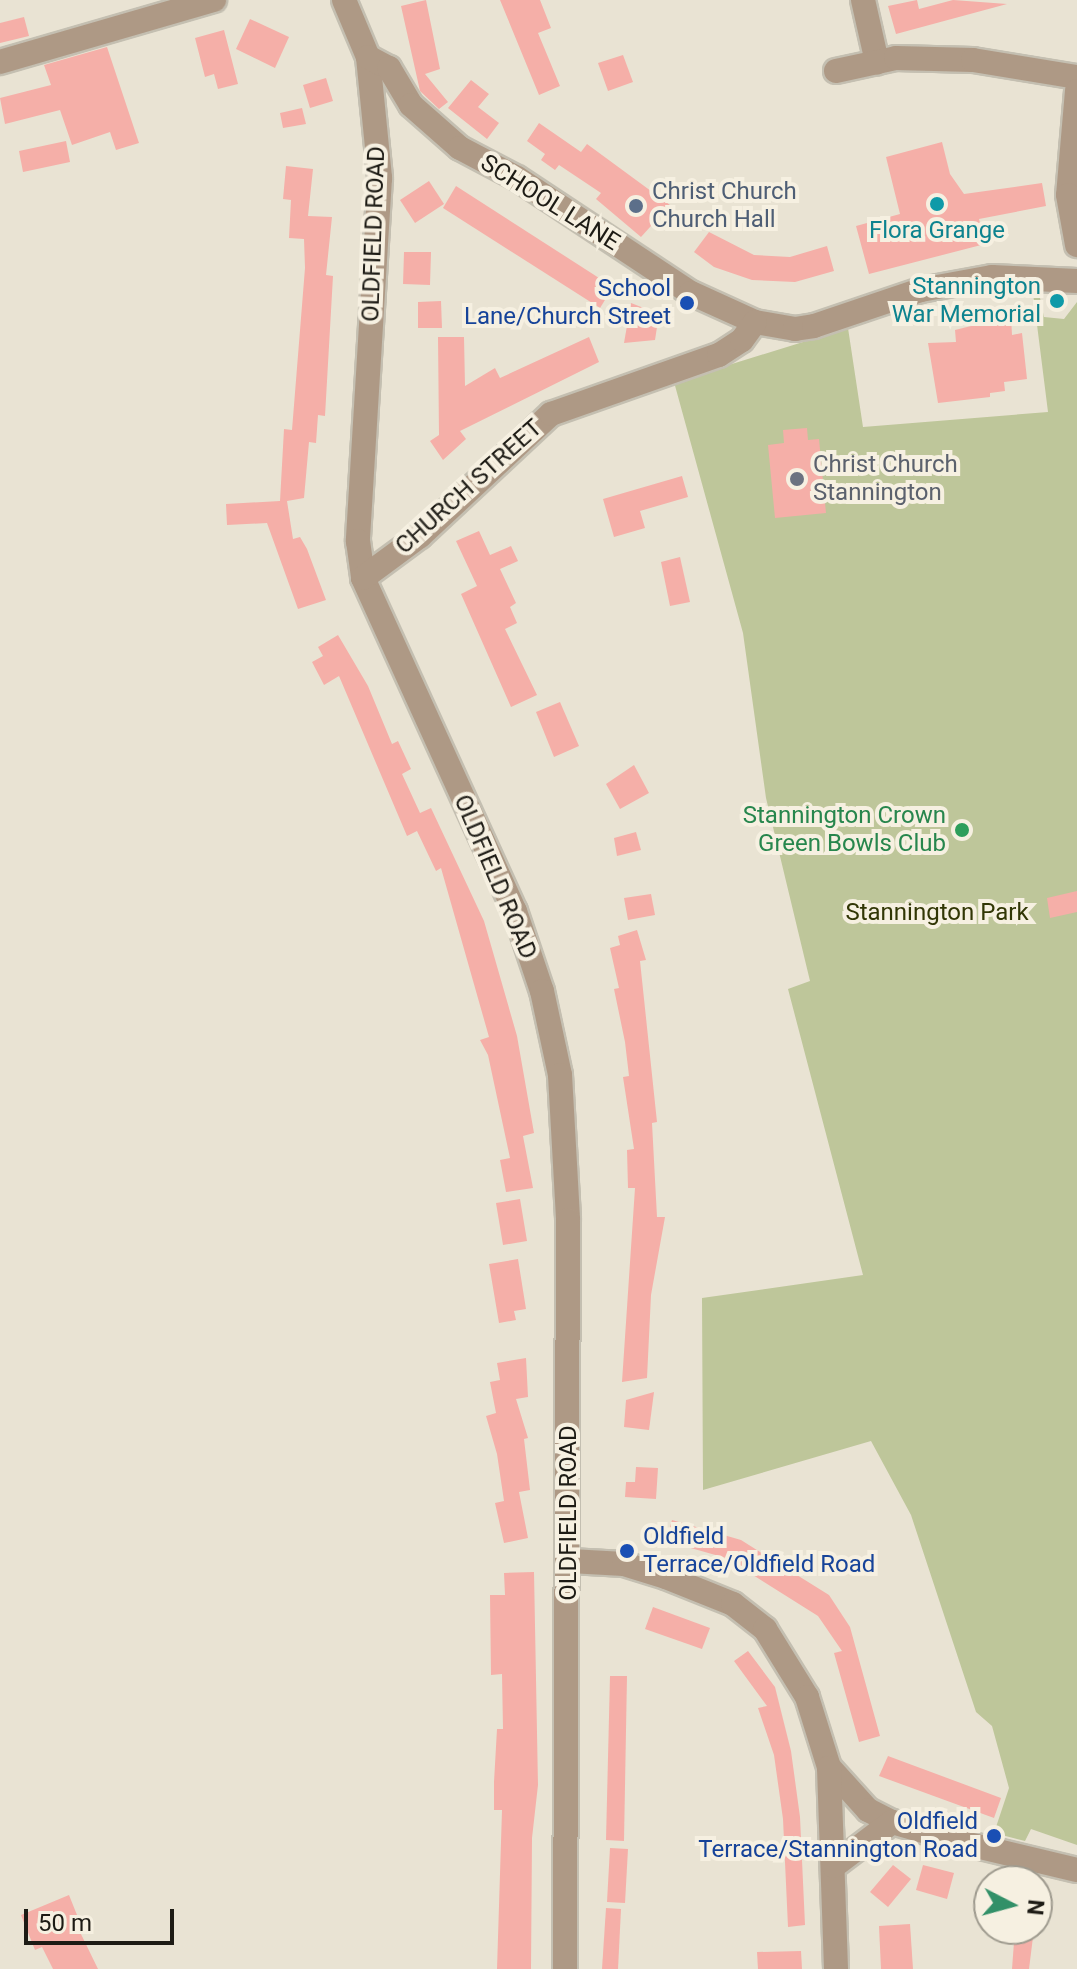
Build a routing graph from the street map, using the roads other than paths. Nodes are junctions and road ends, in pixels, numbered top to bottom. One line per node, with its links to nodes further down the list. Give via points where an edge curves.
1 (214, 0): 5 (street)
2 (344, 0): 4 (street, OLDFIELD ROAD)
3 (863, 0): 6 (street)
4 (368, 57): 12 (street, SCHOOL LANE, via 389,68 411,105 460,148 517,178 691,293); 13 (street, OLDFIELD ROAD, via 380,178 358,541)
5 (0, 62)
6 (877, 62): 7 (street); 8 (street, via 973,60)
7 (836, 71)
8 (1077, 77)
9 (1077, 91): 10 (street, via 1068,195)
10 (1077, 245)
11 (1077, 281): 12 (street, via 992,277 921,290 814,326 795,329)
12 (755, 322): 13 (street, CHURCH STREET, via 742,340 719,355 551,414 420,536)
13 (363, 578): 14 (street, OLDFIELD ROAD, via 515,911 542,991 560,1075 568,1220)
14 (570, 1561): 15 (street, via 624,1564 666,1577 733,1604 765,1629 807,1697); 19 (street, OLDFIELD ROAD)
15 (829, 1767): 16 (street, via 844,1789); 17 (street)
16 (892, 1822): 17 (street); 18 (street)
17 (834, 1866): 20 (street)
18 (1077, 1870)
19 (565, 1969)
20 (836, 1969)

